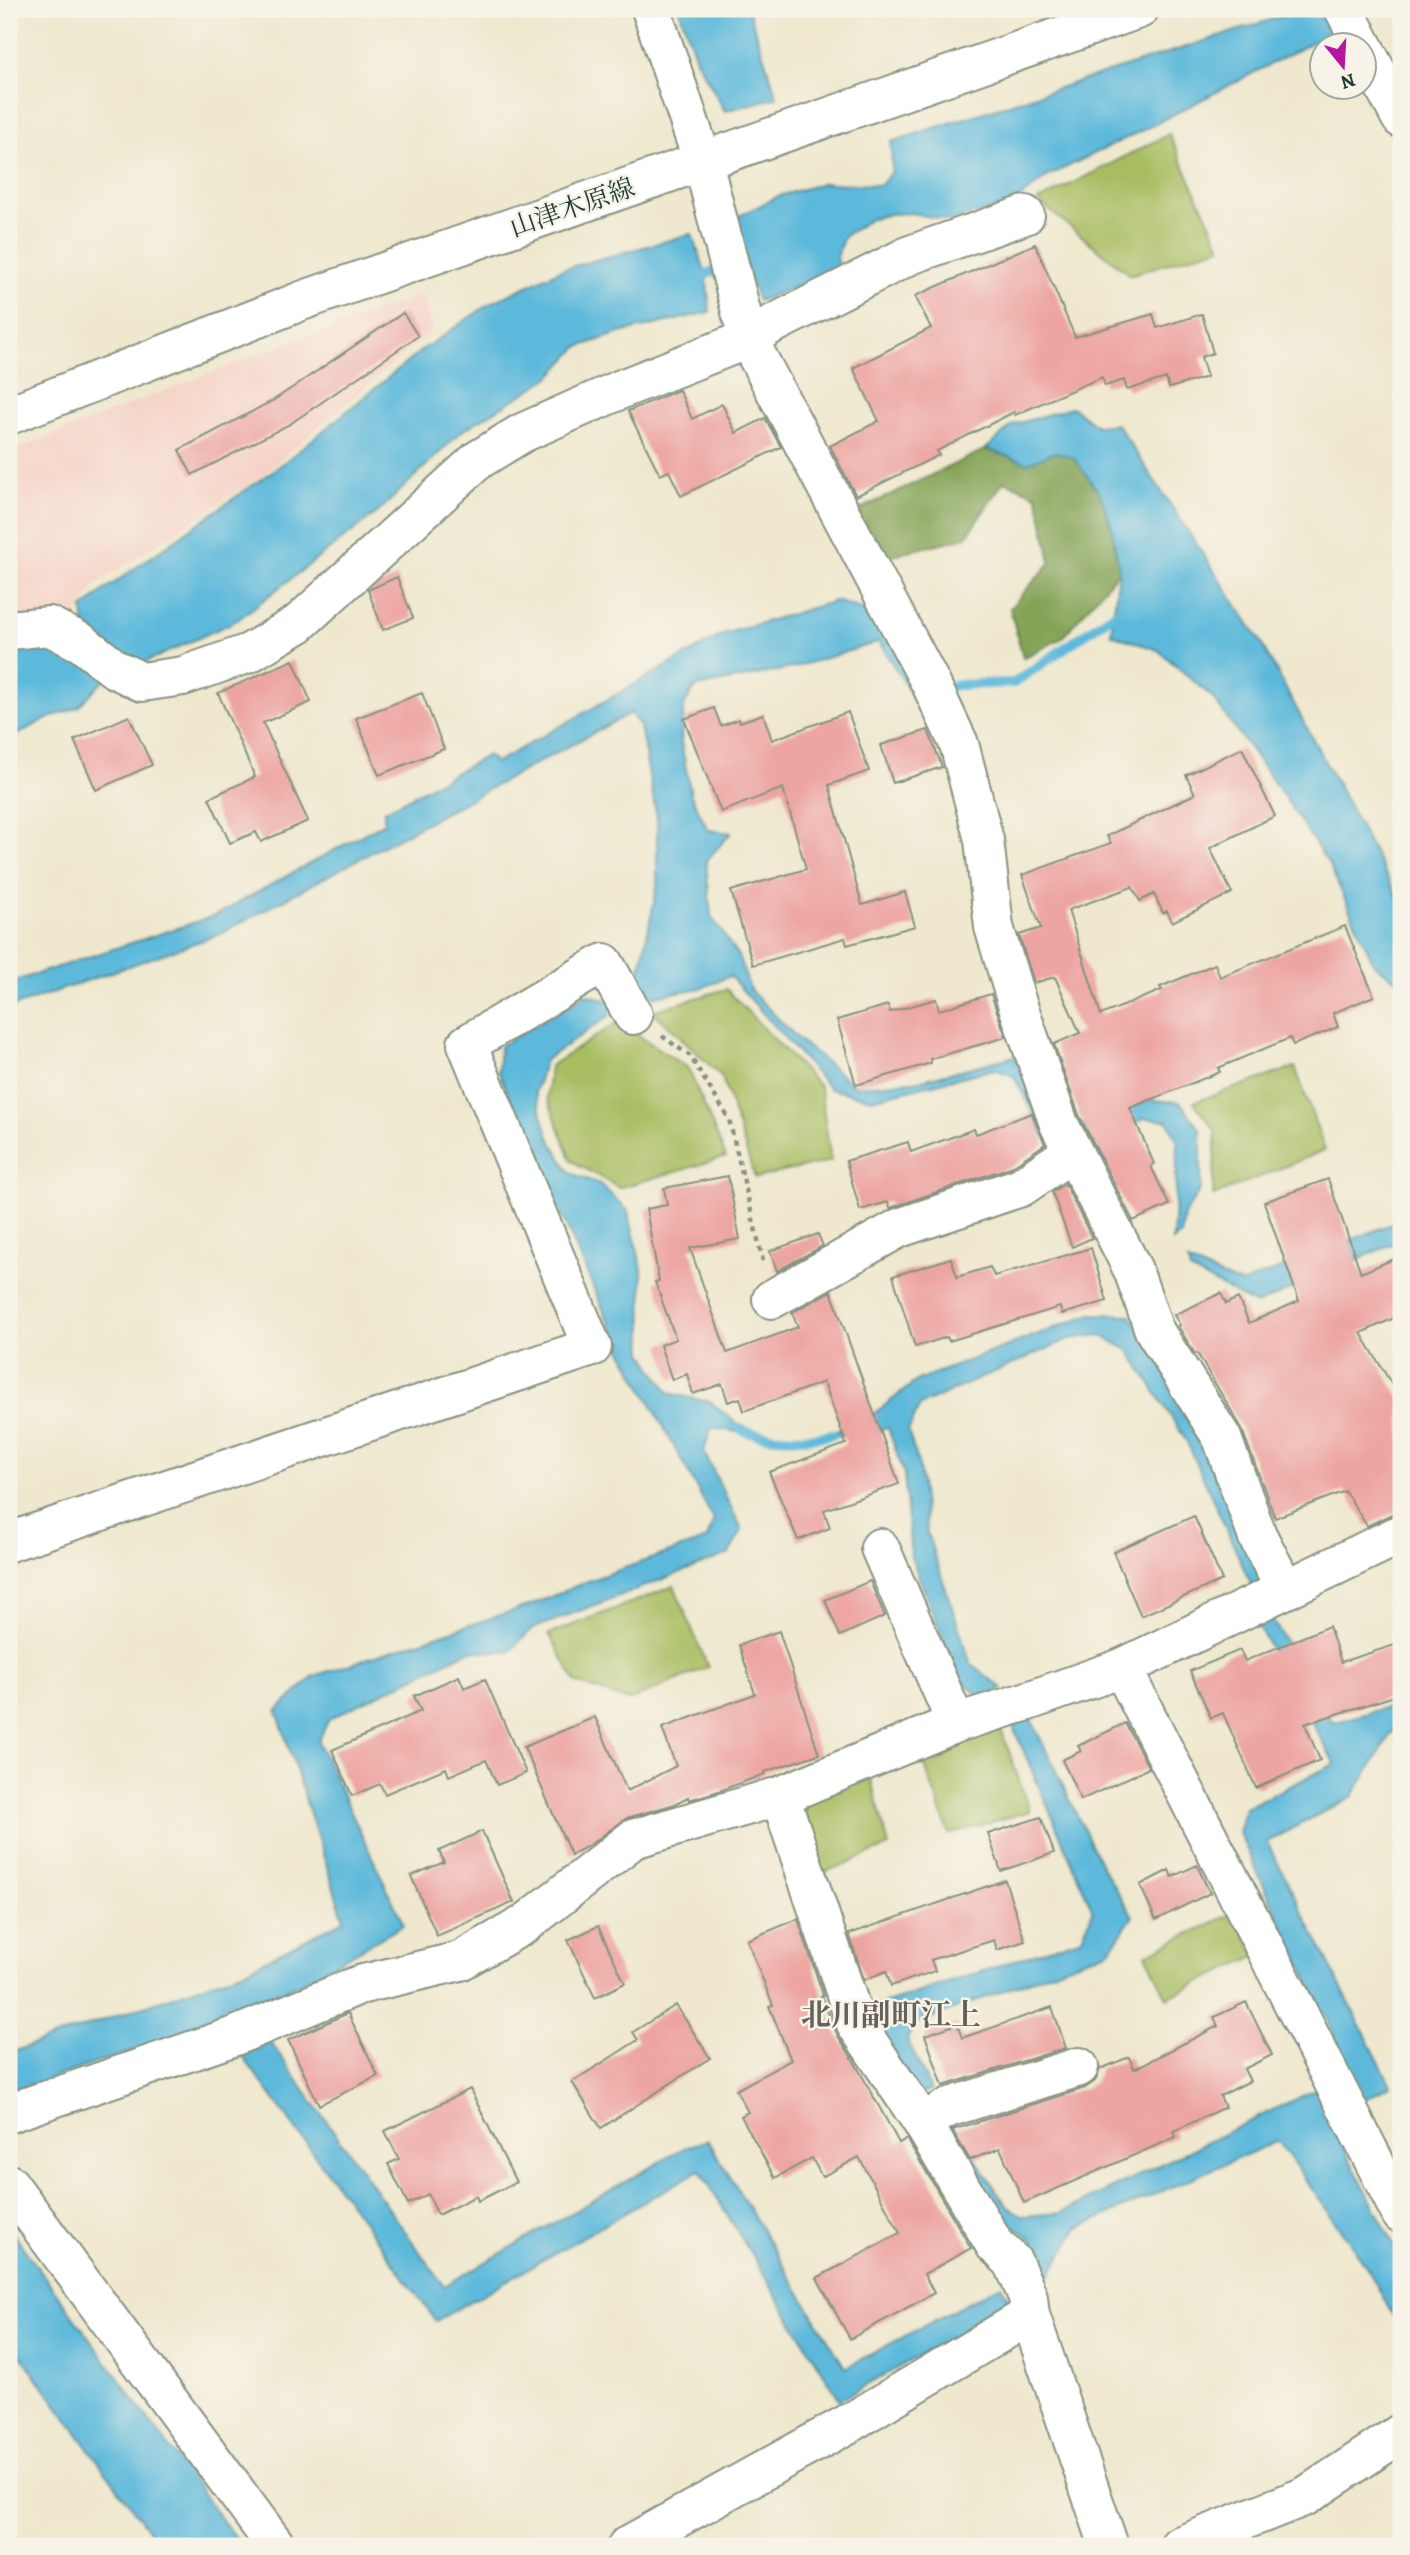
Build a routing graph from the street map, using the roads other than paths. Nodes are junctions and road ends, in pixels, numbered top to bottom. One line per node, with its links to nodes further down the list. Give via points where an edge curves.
1 (651, 9): 5 (street)
2 (1139, 9): 5 (street, 山津木原線)
3 (1355, 31): 4 (street)
4 (1401, 118)
5 (703, 162): 7 (street); 8 (street, 山津木原線, via 304,300)
6 (1025, 215): 7 (street, via 910,255)
7 (748, 339): 9 (street, via 522,433 478,460 298,624 249,653 183,676 142,682 49,626); 11 (street, via 959,744 984,840 994,927)
8 (9, 415)
9 (9, 631)
10 (625, 1001): 14 (street, via 604,963 467,1044 592,1347)
11 (1065, 1138): 12 (street, via 1021,1187 899,1228); 16 (street, via 1133,1270 1154,1331 1222,1438 1257,1535)
12 (772, 1299)
13 (1401, 1534): 16 (street)
14 (9, 1542)
15 (880, 1548): 18 (street)
16 (1284, 1589): 17 (street)
17 (1122, 1668): 18 (street); 24 (street)
18 (974, 1717): 19 (street)
19 (780, 1796): 21 (street, via 633,1839 525,1924 460,1961 359,1985 250,2030); 22 (street, via 856,2024)
20 (1079, 2067): 22 (street)
21 (9, 2113)
22 (936, 2114): 25 (street, via 995,2245 1013,2262)
23 (9, 2184): 27 (street)
24 (1401, 2214)
25 (1025, 2295): 28 (street, via 853,2421); 29 (street)
26 (1401, 2433): 30 (street, via 1306,2496)
27 (276, 2546)
28 (627, 2546)
29 (1109, 2546)
30 (1179, 2546)

